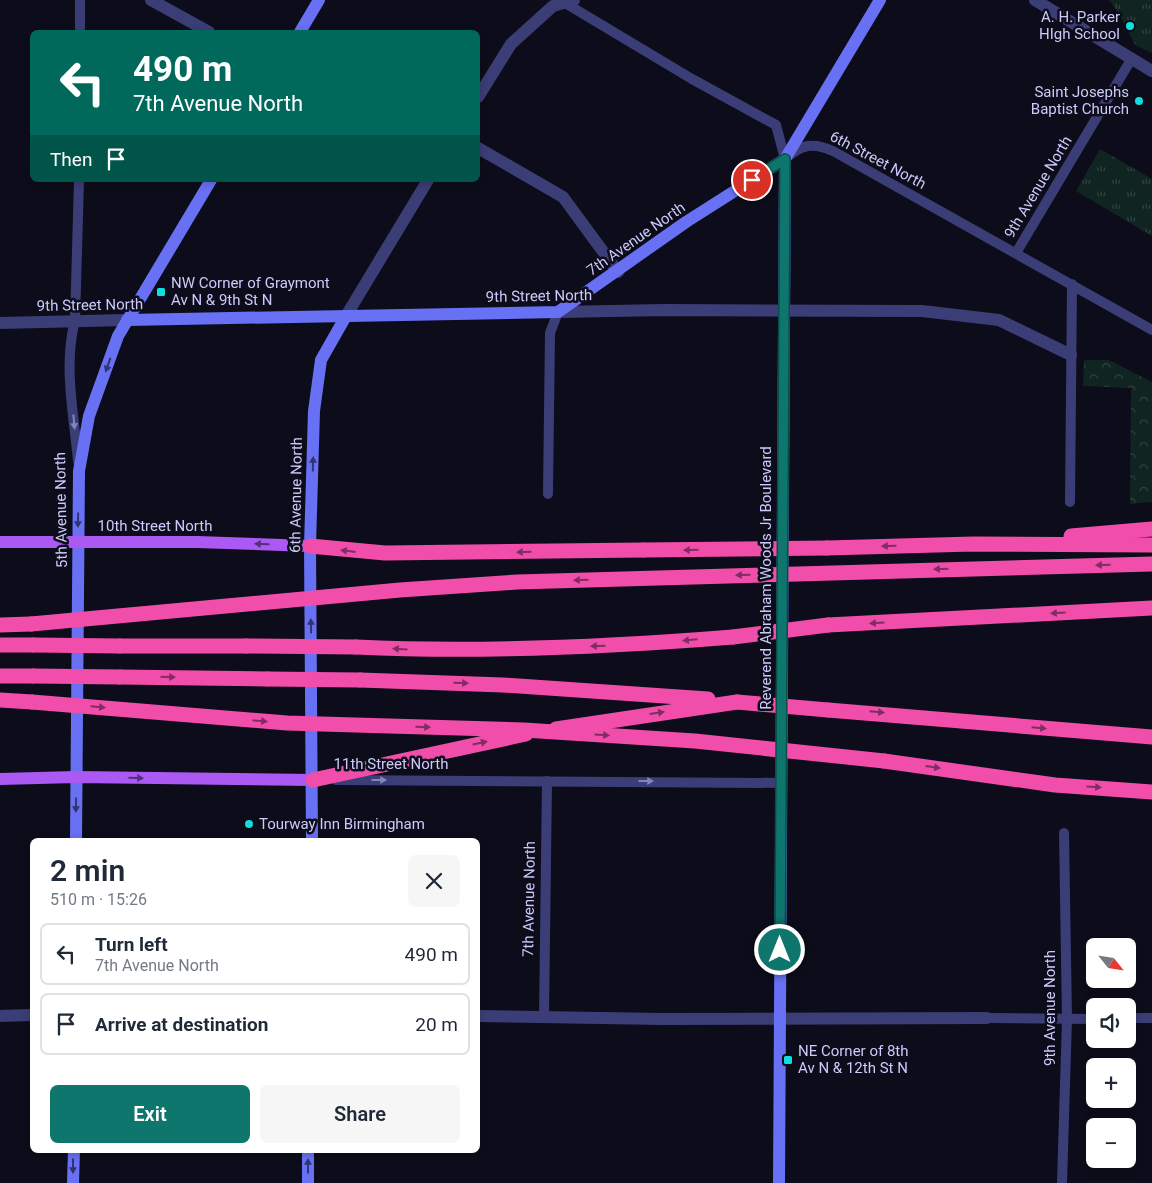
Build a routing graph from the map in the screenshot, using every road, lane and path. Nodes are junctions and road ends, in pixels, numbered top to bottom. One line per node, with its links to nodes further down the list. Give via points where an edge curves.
1 (80, 0): 7 (street)
2 (151, 0): 8 (street)
3 (319, 0): 9 (main road)
4 (880, 0): 14 (main road)
5 (1035, 0): 10 (street)
6 (566, 1): 12 (street, via 553,6 511,44); 14 (street, via 692,79 776,125)
7 (80, 30)
8 (205, 30)
9 (301, 30)
10 (1132, 58): 11 (street); 18 (street, 9th Avenue North)
11 (1152, 71)
12 (480, 94)
13 (480, 149): 19 (street, via 563,197)
14 (785, 159): 18 (street, 6th Street North, via 798,150 818,144); 19 (main road, 7th Avenue North, via 686,222); 21 (main road, Reverend Abraham Woods Jr Boulevard)
15 (78, 182): 25 (street, 5th Avenue North)
16 (210, 182): 24 (main road)
17 (427, 182): 23 (street, 6th Avenue North)
18 (1016, 253): 20 (street, 6th Street North)
19 (618, 272): 22 (main road, 7th Avenue North)
20 (1072, 284): 27 (street, 6th Street North); 28 (street)
21 (784, 311): 22 (street, 9th Street North); 28 (street, 9th Street North, via 922,311 999,320); 50 (main road, Reverend Abraham Woods Jr Boulevard)
22 (558, 312): 23 (main road, 9th Street North); 30 (street, via 550,333)
23 (346, 316): 24 (main road, 9th Street North); 37 (main road, 6th Avenue North, one-way to 23, via 314,411 321,360)
24 (127, 320): 25 (street, 9th Street North); 29 (main road, one-way to 29, via 89,416)
25 (76, 321): 26 (street, 9th Street North); 29 (street, 5th Avenue North, one-way to 29, via 71,337 71,389)
26 (0, 323)
27 (1152, 330)
28 (1071, 355): 31 (street)
29 (79, 471): 34 (main road, 5th Avenue North, one-way to 34)
30 (548, 494)
31 (1070, 502)
32 (1152, 529): 35 (highway)
33 (0, 542): 34 (main road, 10th Street North)
34 (78, 542): 37 (main road, 10th Street North, one-way to 34); 46 (main road, 5th Avenue North)
35 (973, 544): 36 (highway); 37 (highway, one-way to 37, bridge, via 385,554)
36 (1152, 545)
37 (310, 546): 48 (main road, 6th Avenue North, one-way to 37)
38 (1152, 564): 40 (highway, one-way to 40, bridge, via 517,582 31,624)
39 (1152, 608): 41 (highway, one-way to 41, bridge, via 828,625 733,637 637,644 433,650)
40 (0, 624)
41 (0, 644)
42 (0, 676): 44 (highway, one-way to 44, bridge, via 503,685)
43 (0, 700): 51 (highway, one-way to 51, bridge, via 286,723 524,730 696,741 884,761 1055,785)
44 (737, 702): 45 (highway, one-way to 45, bridge); 48 (highway, one-way to 44, via 511,736)
45 (1152, 737)
46 (76, 777): 47 (main road, 11th Street North); 48 (main road, 11th Street North, one-way to 48); 53 (main road, 5th Avenue North, one-way to 53)
47 (0, 779)
48 (313, 780): 49 (street, 11th Street North, one-way to 49); 54 (main road, 6th Avenue North)
49 (547, 781): 50 (street, 11th Street North, one-way to 50); 58 (street, 7th Avenue North)
50 (782, 782): 59 (main road, Reverend Abraham Woods Jr Boulevard)
51 (1152, 792)
52 (1064, 833): 64 (street, 9th Avenue North)
53 (76, 838)
54 (312, 838)
55 (30, 1015): 56 (street)
56 (0, 1016)
57 (480, 1016): 58 (street)
58 (544, 1016): 59 (street)
59 (780, 1018): 60 (street); 69 (main road, Reverend Abraham Woods Jr Boulevard)
60 (987, 1018): 64 (street)
61 (1086, 1018): 64 (street)
62 (1136, 1018): 63 (street)
63 (1152, 1018)
64 (1067, 1019): 70 (street, 9th Avenue North)
65 (74, 1153): 67 (main road, one-way to 67)
66 (308, 1153): 68 (main road, one-way to 66)
67 (73, 1183)
68 (308, 1183)
69 (779, 1183)
70 (1062, 1183)

